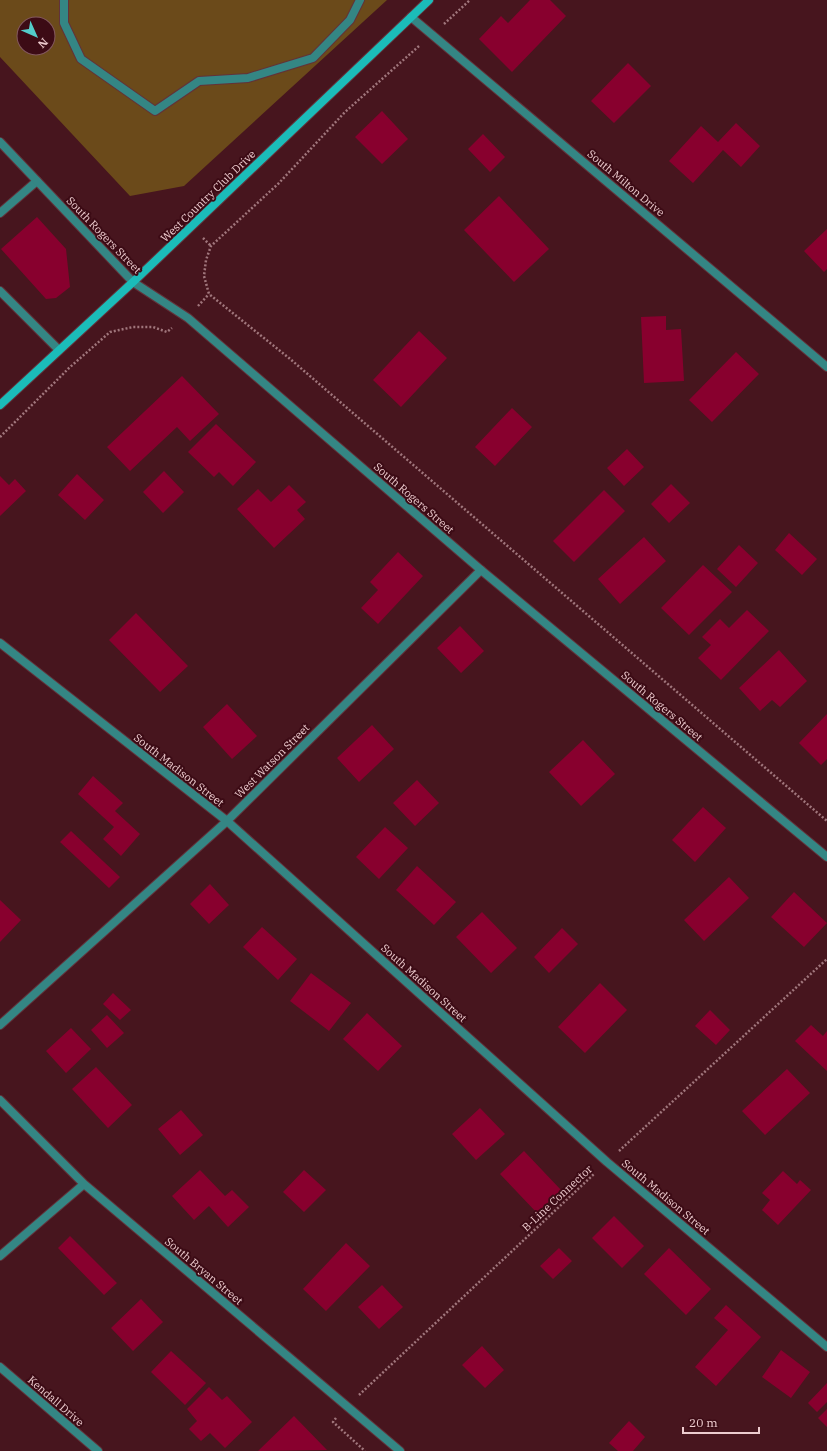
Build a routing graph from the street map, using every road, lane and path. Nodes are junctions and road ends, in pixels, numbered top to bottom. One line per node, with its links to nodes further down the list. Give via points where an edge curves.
1 (64, 0): 2 (street, via 64,23 81,59 155,111 199,81 248,78 313,58 350,20)
2 (360, 0)
3 (429, 0): 5 (main road, West Country Club Drive)
4 (470, 0): 6 (path)
5 (411, 17): 6 (street, South Milton Drive); 10 (main road, West Country Club Drive)
6 (432, 34): 12 (path, via 345,112 279,183 211,246 204,276); 15 (street, South Milton Drive)
7 (0, 142): 8 (street, South Rogers Street)
8 (37, 181): 9 (street); 10 (street, South Rogers Street)
9 (0, 213)
10 (133, 282): 13 (street, South Rogers Street); 14 (main road, West Country Club Drive)
11 (0, 291): 14 (street)
12 (209, 294): 13 (path); 21 (path, via 289,358)
13 (188, 318): 17 (path, via 166,332 154,327 133,326 110,332); 18 (street, South Rogers Street)
14 (59, 350): 16 (main road, West Country Club Drive)
15 (827, 367)
16 (0, 405)
17 (0, 437)
18 (481, 570): 20 (street, West Watson Street); 22 (street, South Rogers Street)
19 (0, 643): 20 (street, South Madison Street)
20 (227, 821): 24 (street, West Watson Street); 26 (street, South Madison Street)
21 (827, 821)
22 (827, 857)
23 (827, 959): 26 (path, B-Line Connector)
24 (0, 1024)
25 (0, 1100): 27 (street, South Bryan Street)
26 (607, 1162): 29 (street, South Madison Street); 31 (path, B-Line Connector)
27 (84, 1184): 28 (street); 31 (street, South Bryan Street)
28 (0, 1256)
29 (827, 1347)
30 (0, 1367): 32 (street, Kendall Drive)
31 (348, 1406): 33 (path, B-Line Connector, via 332,1422); 34 (street, South Bryan Street)
32 (98, 1451)
33 (365, 1451)
34 (400, 1451)

